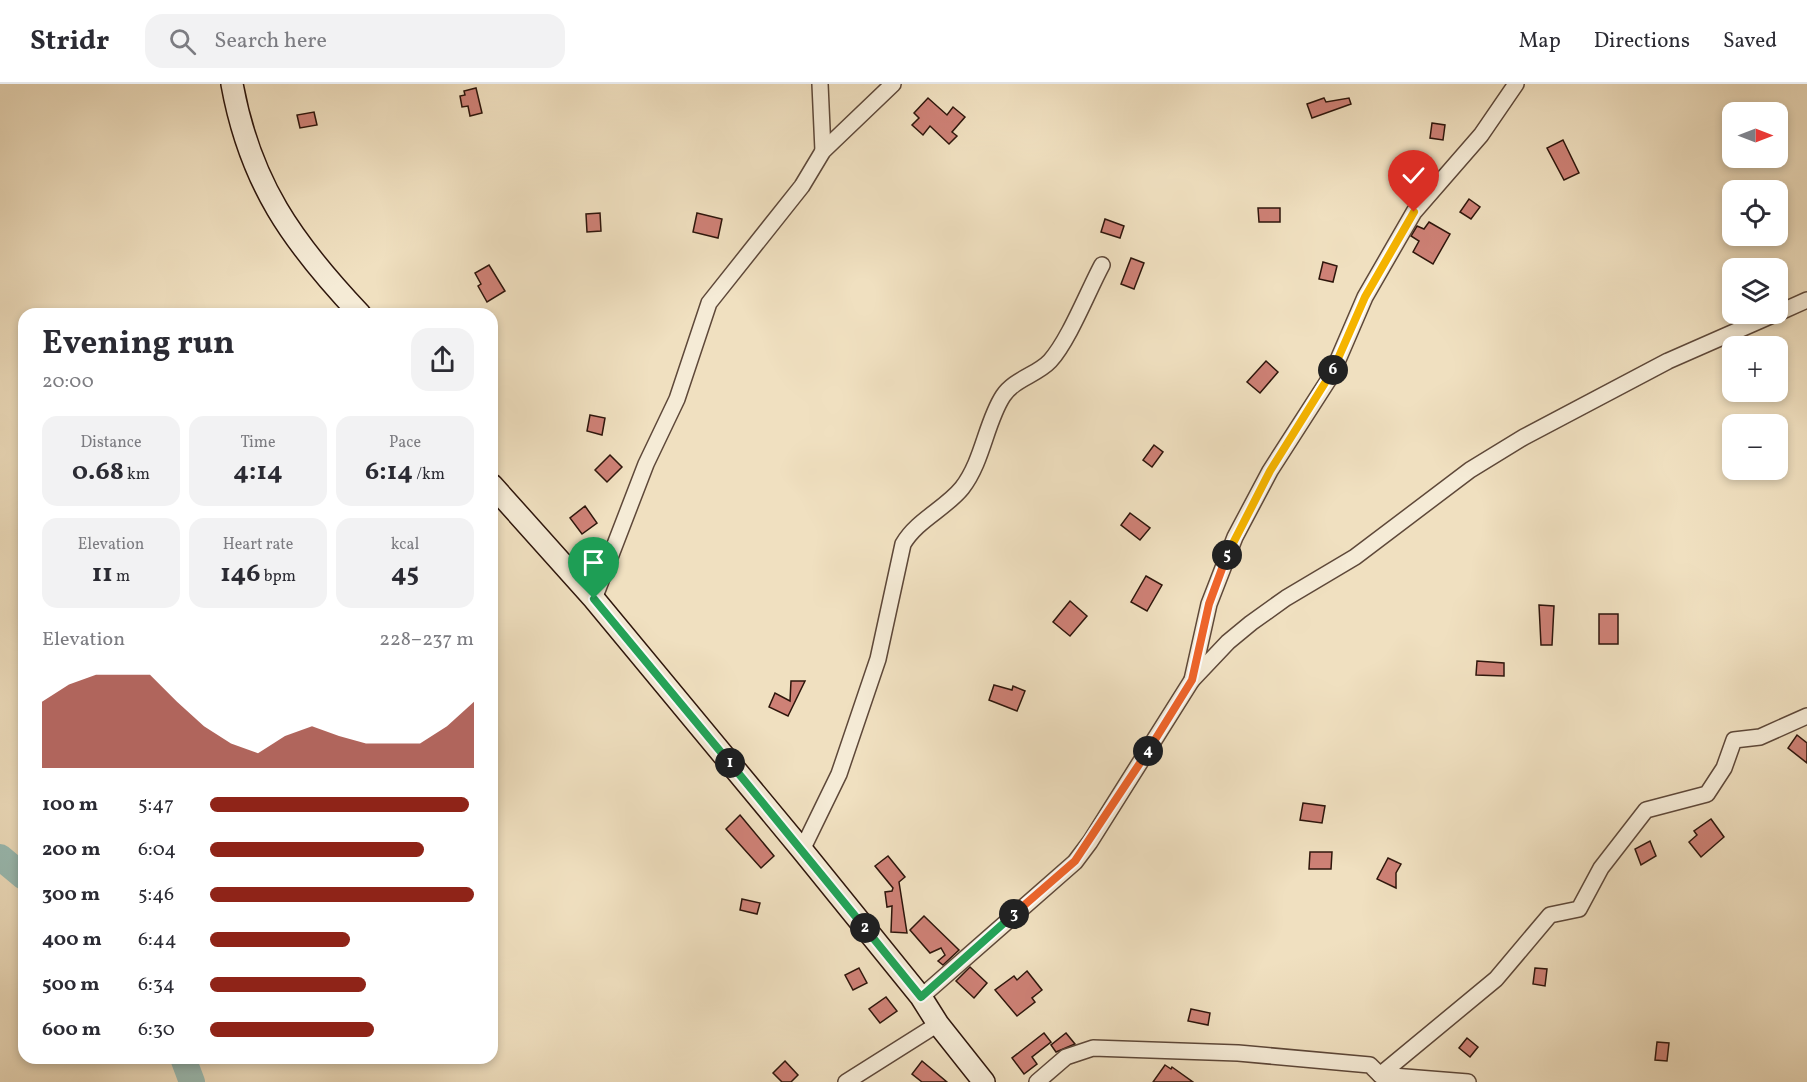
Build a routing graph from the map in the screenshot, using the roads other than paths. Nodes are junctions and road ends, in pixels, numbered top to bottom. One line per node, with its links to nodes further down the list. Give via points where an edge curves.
1 (232, 84): 8 (main road, via 253,163 273,205 297,242)
2 (820, 84): 5 (street)
3 (893, 84): 5 (street)
4 (1516, 84): 13 (street, via 1481,135 1414,212 1365,297 1331,376 1270,471 1218,574)
5 (823, 151): 12 (street, via 802,186 709,303 677,399 646,464)
6 (1102, 265): 15 (street, via 1058,352 1002,398 963,487 910,532 903,544 878,659 839,774)
7 (1807, 300): 9 (street)
8 (355, 308)
9 (1788, 308)
10 (1751, 324): 13 (street, via 1668,361 1470,470 1355,557 1251,623)
11 (498, 491): 12 (main road)
12 (594, 599): 15 (main road)
13 (1192, 680): 16 (street, via 1075,861)
14 (1807, 716): 18 (street, via 1760,737 1734,740 1724,768 1707,794 1646,810 1601,868 1579,909 1550,915 1496,979)
15 (802, 850): 16 (main road)
16 (921, 997): 17 (main road)
17 (938, 1024): 19 (street); 20 (main road)
18 (1380, 1075): 21 (street, via 1370,1065 1238,1053 1093,1048 1066,1057); 22 (street)
19 (846, 1082)
20 (984, 1082)
21 (1037, 1082)
22 (1468, 1082)

